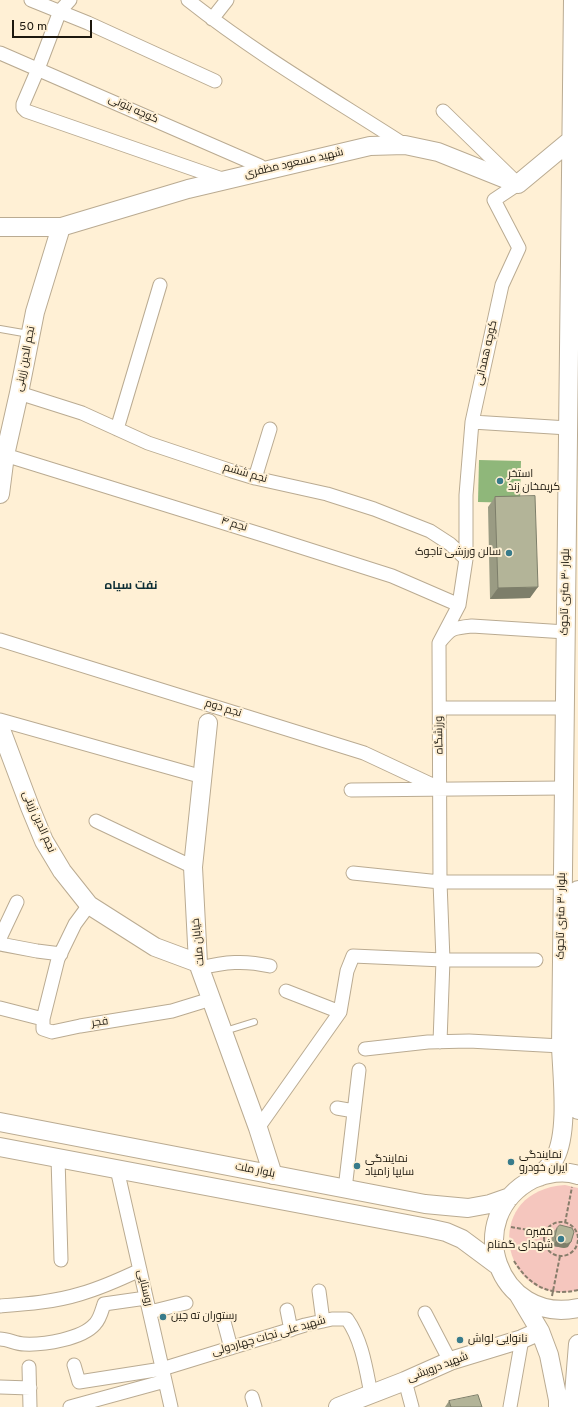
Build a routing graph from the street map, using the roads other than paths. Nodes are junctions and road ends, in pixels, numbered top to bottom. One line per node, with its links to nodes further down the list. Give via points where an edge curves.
1 (32, 0): 6 (street)
2 (70, 0): 6 (street)
3 (188, 0): 7 (street)
4 (227, 0): 7 (street)
5 (573, 0): 12 (main road, بلوار ۳۰ متری تاجوک)
6 (60, 11): 9 (street); 10 (street)
7 (212, 19): 13 (street)
8 (0, 53): 9 (street, کوچه بتونی)
9 (38, 69): 14 (street, کوچه بتونی, via 260,166); 15 (street, via 23,104 26,111)
10 (215, 81)
11 (443, 111): 16 (street)
12 (571, 140): 16 (main road); 24 (main road, بلوار ۳۰ متری تاجوک)
13 (405, 145): 14 (main road, شهید مسعود مظفری, via 370,146); 16 (main road, شهید مسعود مظفری, via 438,152)
14 (264, 171): 15 (main road, شهید مسعود مظفری)
15 (225, 180): 18 (main road, شهید مسعود مظفری)
16 (518, 184): 23 (street, کوچه همدانی, via 494,200 519,248 502,285)
17 (0, 227): 18 (main road, شهید مسعود مظفری)
18 (61, 227): 21 (main road, نجم الدین زرینی, via 35,312)
19 (160, 285): 25 (street)
20 (0, 329): 21 (lane)
21 (31, 334): 22 (main road, نجم الدین زرینی)
22 (19, 393): 25 (street, نجم ششم, via 82,413); 27 (main road, نجم الدین زرینی)
23 (472, 422): 24 (street); 30 (street, کوچه همدانی, via 466,495)
24 (568, 428): 32 (main road, بلوار ۳۰ متری تاجوک)
25 (117, 429): 28 (street, نجم ششم, via 148,443)
26 (270, 429): 28 (street)
27 (4, 450): 29 (main road, نجم الدین زرینی); 31 (street, نجم ۴, via 392,576)
28 (255, 478): 30 (street, نجم ششم, via 327,494 374,509 430,531 450,544)
29 (0, 494)
30 (466, 559): 31 (street, کوچه همدانی)
31 (459, 605): 34 (street, کوچه همدانی)
32 (566, 632): 34 (street, via 472,626 449,631); 36 (main road, بلوار ۳۰ متری تاجوک)
33 (0, 640): 42 (street, نجم دوم, via 364,753)
34 (439, 643): 35 (street, ورزشگاه)
35 (440, 708): 36 (street); 42 (street, ورزشگاه)
36 (565, 708): 41 (main road, بلوار ۳۰ متری تاجوک)
37 (0, 720): 40 (street)
38 (208, 723): 40 (main road, خیابان ملت)
39 (0, 727): 50 (main road, نجم الدین زرینی, via 44,841 62,870)
40 (203, 777): 45 (main road, خیابان ملت)
41 (564, 788): 42 (street); 48 (main road, بلوار ۳۰ متری تاجوک)
42 (441, 789): 43 (street); 47 (street, ورزشگاه)
43 (351, 790)
44 (96, 821): 45 (street)
45 (193, 867): 57 (main road, خیابان ملت)
46 (353, 873): 47 (street)
47 (440, 882): 48 (street); 55 (street, ورزشگاه)
48 (570, 886): 54 (main road, بلوار ۳۰ متری تاجوک); 67 (main road, بلوار ۳۰ متری تاجوک)
49 (16, 902): 51 (street)
50 (89, 904): 53 (street); 57 (main road, نجم الدین زرینی, via 155,947)
51 (0, 938)
52 (0, 944): 53 (street)
53 (61, 954): 63 (street)
54 (578, 954): 71 (main road, بلوار ۳۰ متری تاجوک)
55 (443, 960): 56 (street); 62 (street, via 354,956 347,971); 66 (street, ورزشگاه)
56 (536, 960)
57 (199, 966): 58 (street, via 237,962); 60 (main road, خیابان ملت)
58 (270, 966)
59 (286, 991): 62 (street)
60 (211, 999): 63 (street, فجر, via 172,1011 52,1032 43,1029); 65 (main road, خیابان ملت)
61 (0, 1008): 63 (street)
62 (340, 1012): 74 (street)
63 (43, 1019)
64 (254, 1022): 65 (lane)
65 (223, 1031): 74 (main road, خیابان ملت)
66 (440, 1042): 67 (street); 68 (street)
67 (561, 1046): 79 (main road, بلوار ۳۰ متری تاجوک, via 564,1109 562,1136 555,1158)
68 (365, 1049)
69 (360, 1070): 72 (street)
70 (337, 1108): 72 (street)
71 (578, 1110)
72 (354, 1112): 81 (street)
73 (0, 1122): 78 (main road, بلوار ملت)
74 (258, 1128): 78 (main road, خیابان ملت)
75 (0, 1147): 76 (main road)
76 (58, 1158): 77 (main road); 83 (street)
77 (117, 1169): 84 (main road, via 446,1232); 85 (street, روستایی)
78 (273, 1175): 81 (main road, بلوار ملت)
79 (539, 1177): 80 (main road, via 557,1173); 82 (main road, via 523,1185)
80 (577, 1181)
81 (345, 1189): 82 (main road, بلوار ملت, via 425,1204 468,1208)
82 (510, 1197): 84 (main road, via 501,1210 494,1237 494,1251)
83 (61, 1260)
84 (505, 1262): 87 (main road, via 506,1280)
85 (140, 1270): 88 (street, روستایی); 90 (street, via 79,1294 30,1304)
86 (318, 1291): 96 (street)
87 (518, 1294): 91 (main road, via 533,1303 552,1300 568,1310); 98 (main road)
88 (146, 1298): 93 (street, روستایی); 99 (street, via 104,1304 96,1324 81,1334 56,1342 23,1344)
89 (186, 1303): 93 (street)
90 (0, 1306)
91 (578, 1308)
92 (287, 1310): 97 (street)
93 (150, 1312): 106 (street, روستایی)
94 (425, 1313): 103 (street)
95 (223, 1318): 102 (street)
96 (324, 1321): 97 (street, شهید علی نجات چهاردولی); 110 (street, شهید علی نجات چهاردولی, via 347,1319 352,1326 360,1346)
97 (291, 1330): 102 (street, شهید علی نجات چهاردولی)
98 (540, 1331): 100 (main road, شهید درویشی); 117 (main road, via 549,1355)
99 (0, 1338)
100 (522, 1339): 103 (main road, شهید درویشی); 116 (street)
101 (578, 1344): 118 (main road)
102 (231, 1348): 106 (street, شهید علی نجات چهاردولی)
103 (450, 1361): 107 (main road, شهید درویشی)
104 (74, 1365): 106 (street, via 80,1382)
105 (29, 1367): 109 (street)
106 (164, 1375): 112 (street); 113 (street, روستایی)
107 (405, 1381): 110 (main road, شهید درویشی); 115 (street)
108 (0, 1386): 109 (street)
109 (30, 1388): 111 (street)
110 (362, 1400): 114 (main road, شهید درویشی)
111 (30, 1407)
112 (70, 1407)
113 (171, 1407)
114 (338, 1407)
115 (412, 1407)
116 (510, 1407)
117 (558, 1407)
118 (573, 1407)

